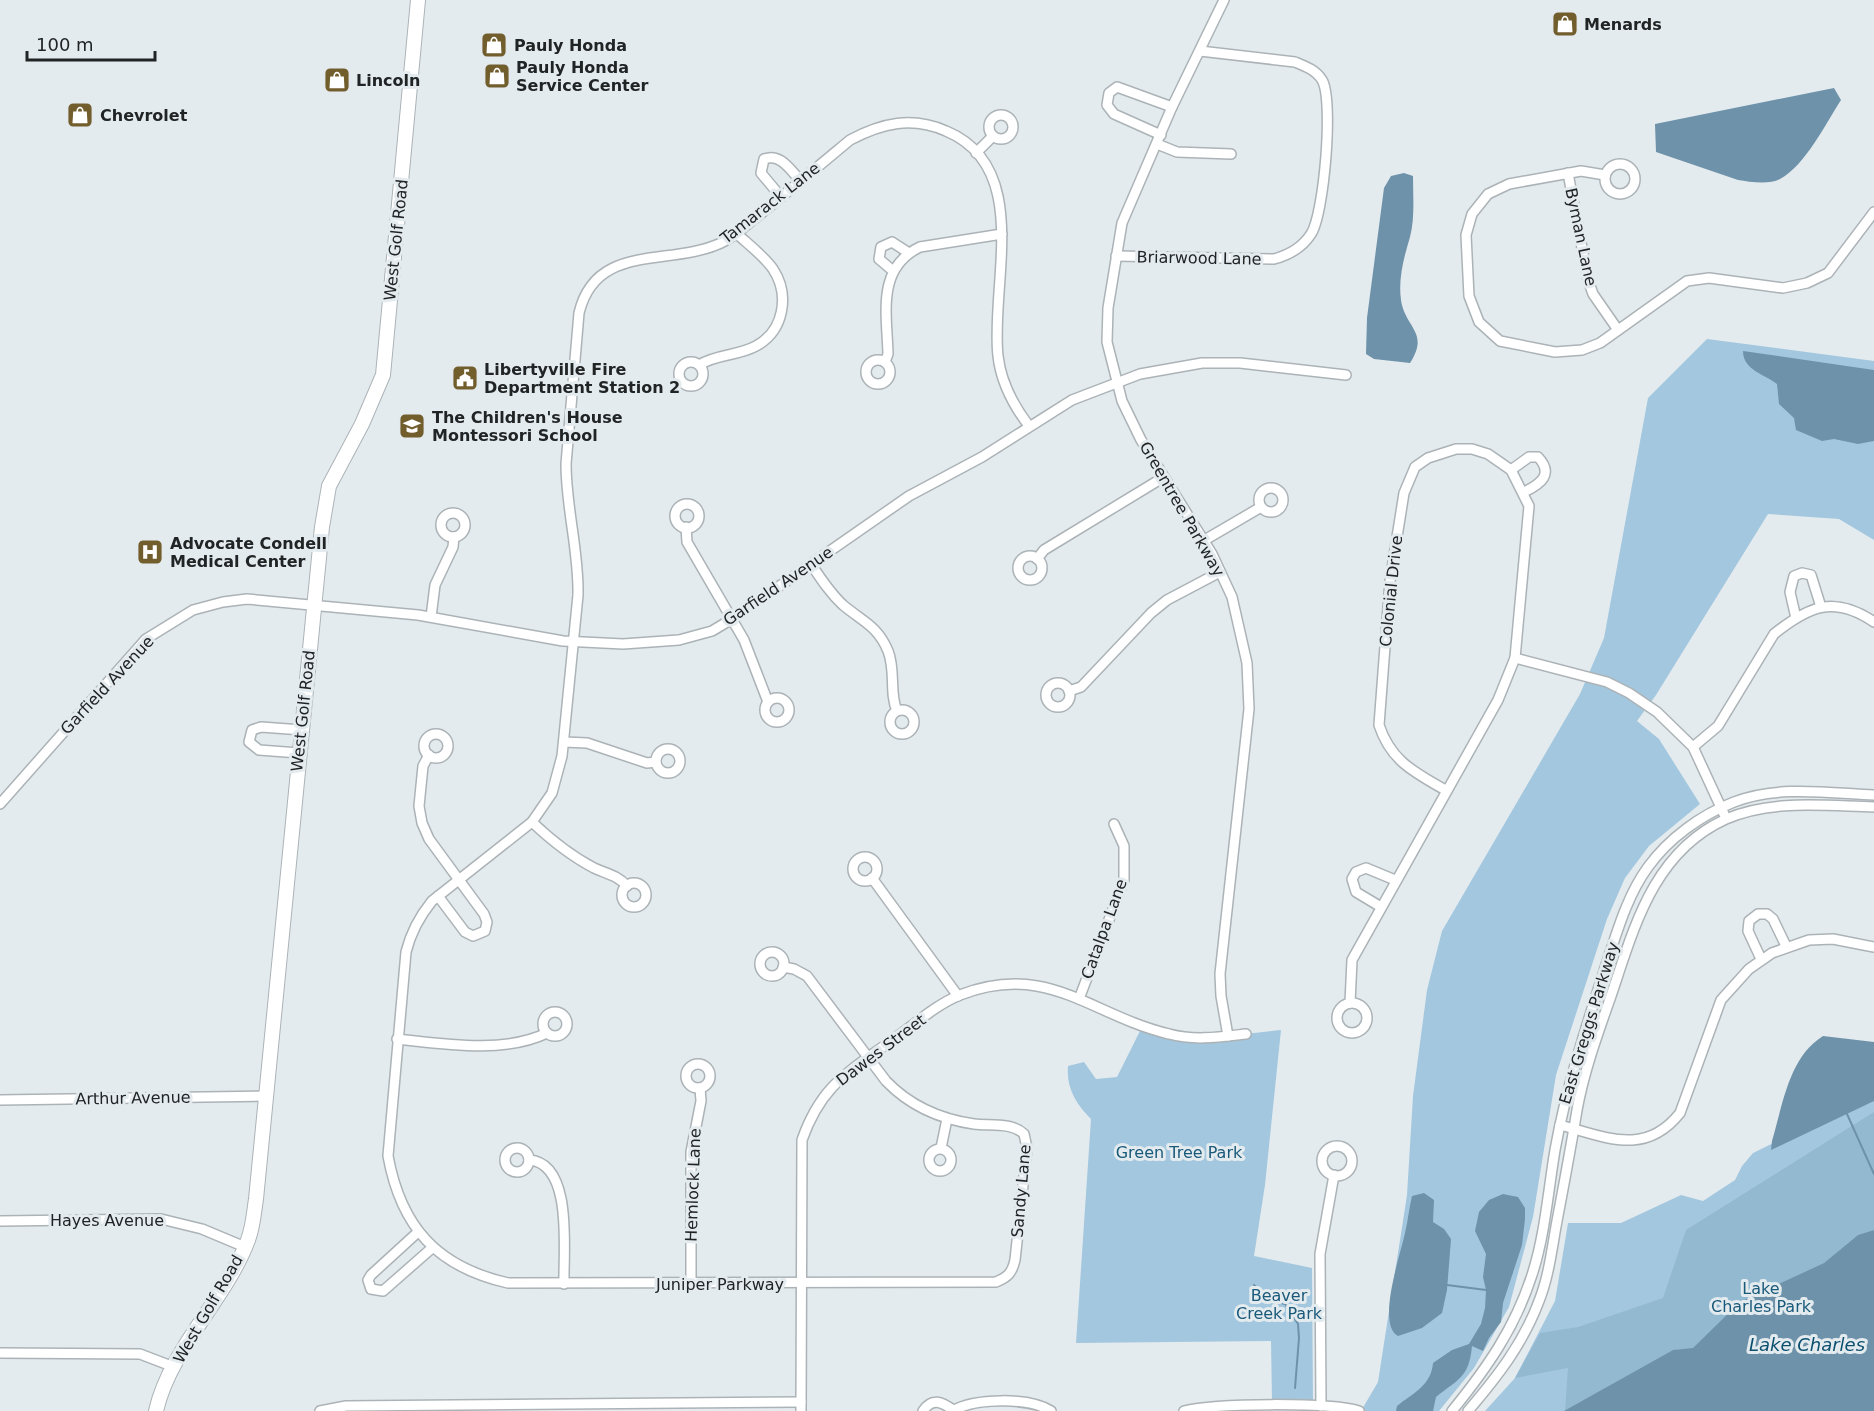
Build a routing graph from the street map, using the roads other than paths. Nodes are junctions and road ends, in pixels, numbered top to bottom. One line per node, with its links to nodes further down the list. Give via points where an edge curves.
1 (418, 0): 35 (street, West Golf Road, via 386,358 376,393 329,486)
2 (1224, 0): 3 (street, Greentree Parkway)
3 (1200, 51): 4 (street, Greentree Parkway); 17 (street, Briarwood Lane, via 1295,62 1309,67 1322,80 1329,109 1316,225 1302,245 1274,259)
4 (1172, 107): 6 (street, Greentree Parkway); 6 (street, via 1126,89 1117,87 1109,93 1107,105 1114,114)
5 (993, 136): 7 (street)
6 (1159, 140): 8 (street, via 1177,152); 17 (street, Greentree Parkway, via 1122,223)
7 (976, 153): 11 (street, Tamarack Lane, via 940,128 907,122 892,124 850,140); 15 (street, Tamarack Lane, via 985,162 999,193)
8 (1231, 154)
9 (1568, 173): 10 (street); 19 (street, Byman Lane, via 1588,280); 19 (street, via 1497,188 1476,206 1466,235 1472,309 1482,326 1500,340 1555,352 1582,350)
10 (1605, 174)
11 (801, 181): 12 (street, Tamarack Lane); 12 (street, via 780,159 764,159 761,173)
12 (781, 197): 14 (street, Tamarack Lane)
13 (1874, 212): 19 (street, via 1828,273 1807,283 1783,288 1698,279 1678,287)
14 (736, 233): 21 (street, via 772,267 779,280 783,307 771,334 755,346); 41 (street, Tamarack Lane, via 707,248 622,264 596,278 583,298 566,464 579,569)
15 (1002, 234): 16 (street, via 920,247); 24 (street, Tamarack Lane, via 999,359 1005,387)
16 (909, 253): 18 (street); 18 (street, via 892,242 881,247 879,259)
17 (1116, 256): 23 (street, Greentree Parkway, via 1107,342)
18 (892, 270): 20 (street, via 886,292)
19 (1618, 330)
20 (885, 362)
21 (699, 365)
22 (1346, 375): 23 (street, Garfield Avenue, via 1240,363 1202,363 1149,372)
23 (1116, 383): 24 (street, Garfield Avenue, via 1072,400); 26 (street, Greentree Parkway, via 1141,440)
24 (1029, 426): 33 (street, Garfield Avenue, via 982,457 909,496)
25 (1511, 470): 27 (street, Colonial Drive); 27 (street, via 1529,458 1538,457 1545,464 1542,483); 52 (street, Colonial Drive, via 1488,454 1472,448 1456,449 1428,458 1415,467 1404,493 1390,581 1378,725 1384,743 1404,766)
26 (1164, 477): 31 (street, Greentree Parkway); 32 (street, via 1044,550)
27 (1524, 492): 42 (street, Colonial Drive, via 1529,506 1528,534)
28 (1261, 507): 31 (street)
29 (686, 527): 39 (street, via 687,542)
30 (454, 537): 37 (street, via 435,585)
31 (1203, 541): 34 (street, Greentree Parkway)
32 (1037, 559)
33 (811, 564): 39 (street, Garfield Avenue); 45 (street, via 830,593 877,632 888,652)
34 (1220, 572): 43 (street, via 1159,607 1081,687); 75 (street, Greentree Parkway, via 1242,630 1249,687 1220,974)
35 (314, 605): 37 (street, Garfield Avenue); 46 (street, West Golf Road); 54 (street, Garfield Avenue, via 247,599 223,602 192,610 167,624 118,668)
36 (1821, 607): 38 (street); 38 (street, via 1811,575 1794,576 1791,583); 40 (street, via 1840,605)
37 (431, 617): 41 (street, Garfield Avenue)
38 (1796, 618): 48 (street, via 1774,634 1718,726)
39 (732, 619): 41 (street, Garfield Avenue, via 712,631 679,640); 44 (street, via 755,664)
40 (1874, 622)
41 (573, 642): 47 (street, Juniper Parkway)
42 (1515, 658): 48 (street, via 1607,682 1629,693 1657,712); 52 (street, Colonial Drive, via 1498,699)
43 (1069, 690)
44 (768, 702)
45 (897, 711)
46 (302, 730): 49 (street, West Golf Road); 49 (street, via 261,727 249,735 249,742 259,750)
47 (564, 742): 51 (street, via 587,743 647,763); 58 (street, Juniper Parkway, via 552,793)
48 (1693, 747): 56 (street)
49 (299, 753): 79 (street, West Golf Road)
50 (429, 755): 61 (street, via 423,766 419,806 422,823)
51 (656, 762)
52 (1447, 791): 62 (street, Colonial Drive)
53 (1874, 795): 56 (street, East Greggs Parkway, via 1775,794 1753,797)
54 (0, 804)
55 (1874, 807): 57 (street, East Greggs Parkway, via 1782,806)
56 (1722, 809): 57 (street); 82 (street, East Greggs Parkway, via 1695,823 1663,850 1629,900 1584,1032)
57 (1726, 819): 83 (street, East Greggs Parkway, via 1683,847 1646,900 1590,1057)
58 (532, 822): 61 (street, Juniper Parkway); 63 (street, via 569,853 619,877)
59 (1114, 824): 71 (street, Catalpa Lane, via 1124,846 1124,880)
60 (872, 878): 70 (street)
61 (458, 879): 64 (street, Juniper Parkway); 64 (street, via 487,918 482,934 473,936 465,932)
62 (1395, 880): 65 (street, Colonial Drive); 65 (street, via 1366,868 1356,872 1352,879 1356,892)
63 (627, 886)
64 (438, 896): 76 (street, Juniper Parkway, via 421,914 408,943)
65 (1381, 907): 72 (street, Colonial Drive, via 1352,960)
66 (1786, 946): 67 (street, via 1833,939); 68 (street); 68 (street, via 1773,919 1758,914 1749,921 1748,931)
67 (1874, 947)
68 (1761, 959): 83 (street, via 1720,1000 1689,1094 1668,1127 1655,1136 1634,1141)
69 (783, 967): 77 (street, Sandy Lane, via 807,976)
70 (958, 996): 71 (street, Dawes Street, via 1010,984 1045,986); 77 (street, Dawes Street)
71 (1078, 999): 75 (street, Dawes Street, via 1167,1034 1201,1039)
72 (1350, 1003)
73 (547, 1033): 76 (street, via 505,1044)
74 (1246, 1034): 75 (street, Dawes Street)
75 (1227, 1036)
76 (397, 1040): 88 (street, Juniper Parkway, via 388,1156 401,1203)
77 (868, 1058): 81 (street, Sandy Lane, via 901,1096); 92 (street, Dawes Street, via 829,1089 816,1106 802,1140)
78 (700, 1088): 94 (street, Hemlock Lane, via 691,1152)
79 (266, 1096): 80 (street, Arthur Avenue); 89 (street, West Golf Road, via 256,1199)
80 (0, 1100)
81 (947, 1119): 84 (street); 91 (street, Sandy Lane, via 1019,1129 1027,1140)
82 (1560, 1125): 83 (street); 106 (street, East Greggs Parkway, via 1541,1242 1521,1307 1498,1351)
83 (1574, 1129): 107 (street, East Greggs Parkway, via 1540,1300 1502,1372)
84 (941, 1148)
85 (529, 1160): 93 (street, via 545,1166 561,1191)
86 (1334, 1176): 97 (street, via 1320,1262)
87 (0, 1221): 89 (street, Hayes Avenue, via 161,1219 202,1229)
88 (418, 1232): 90 (street, Juniper Parkway); 90 (street, via 371,1275 371,1289 383,1291)
89 (245, 1247): 96 (street, West Golf Road)
90 (432, 1248): 93 (street, Juniper Parkway, via 466,1271 486,1278 518,1284)
91 (1012, 1270): 92 (street, Juniper Parkway, via 996,1282)
92 (801, 1283): 94 (street, Juniper Parkway); 98 (street, Dawes Street)
93 (564, 1284): 94 (street, Juniper Parkway)
94 (691, 1284)
95 (0, 1353): 96 (street, via 140,1354)
96 (174, 1367): 99 (street, West Golf Road)
97 (1321, 1406): 104 (street, via 1206,1407); 105 (street)
98 (801, 1407): 100 (street, via 346,1406)
99 (156, 1411)
100 (320, 1411)
101 (923, 1411): 102 (street, via 936,1402)
102 (953, 1411): 103 (street, via 977,1402 1016,1402)
103 (1051, 1411)
104 (1184, 1411)
105 (1359, 1411)
106 (1452, 1411)
107 (1468, 1411)

